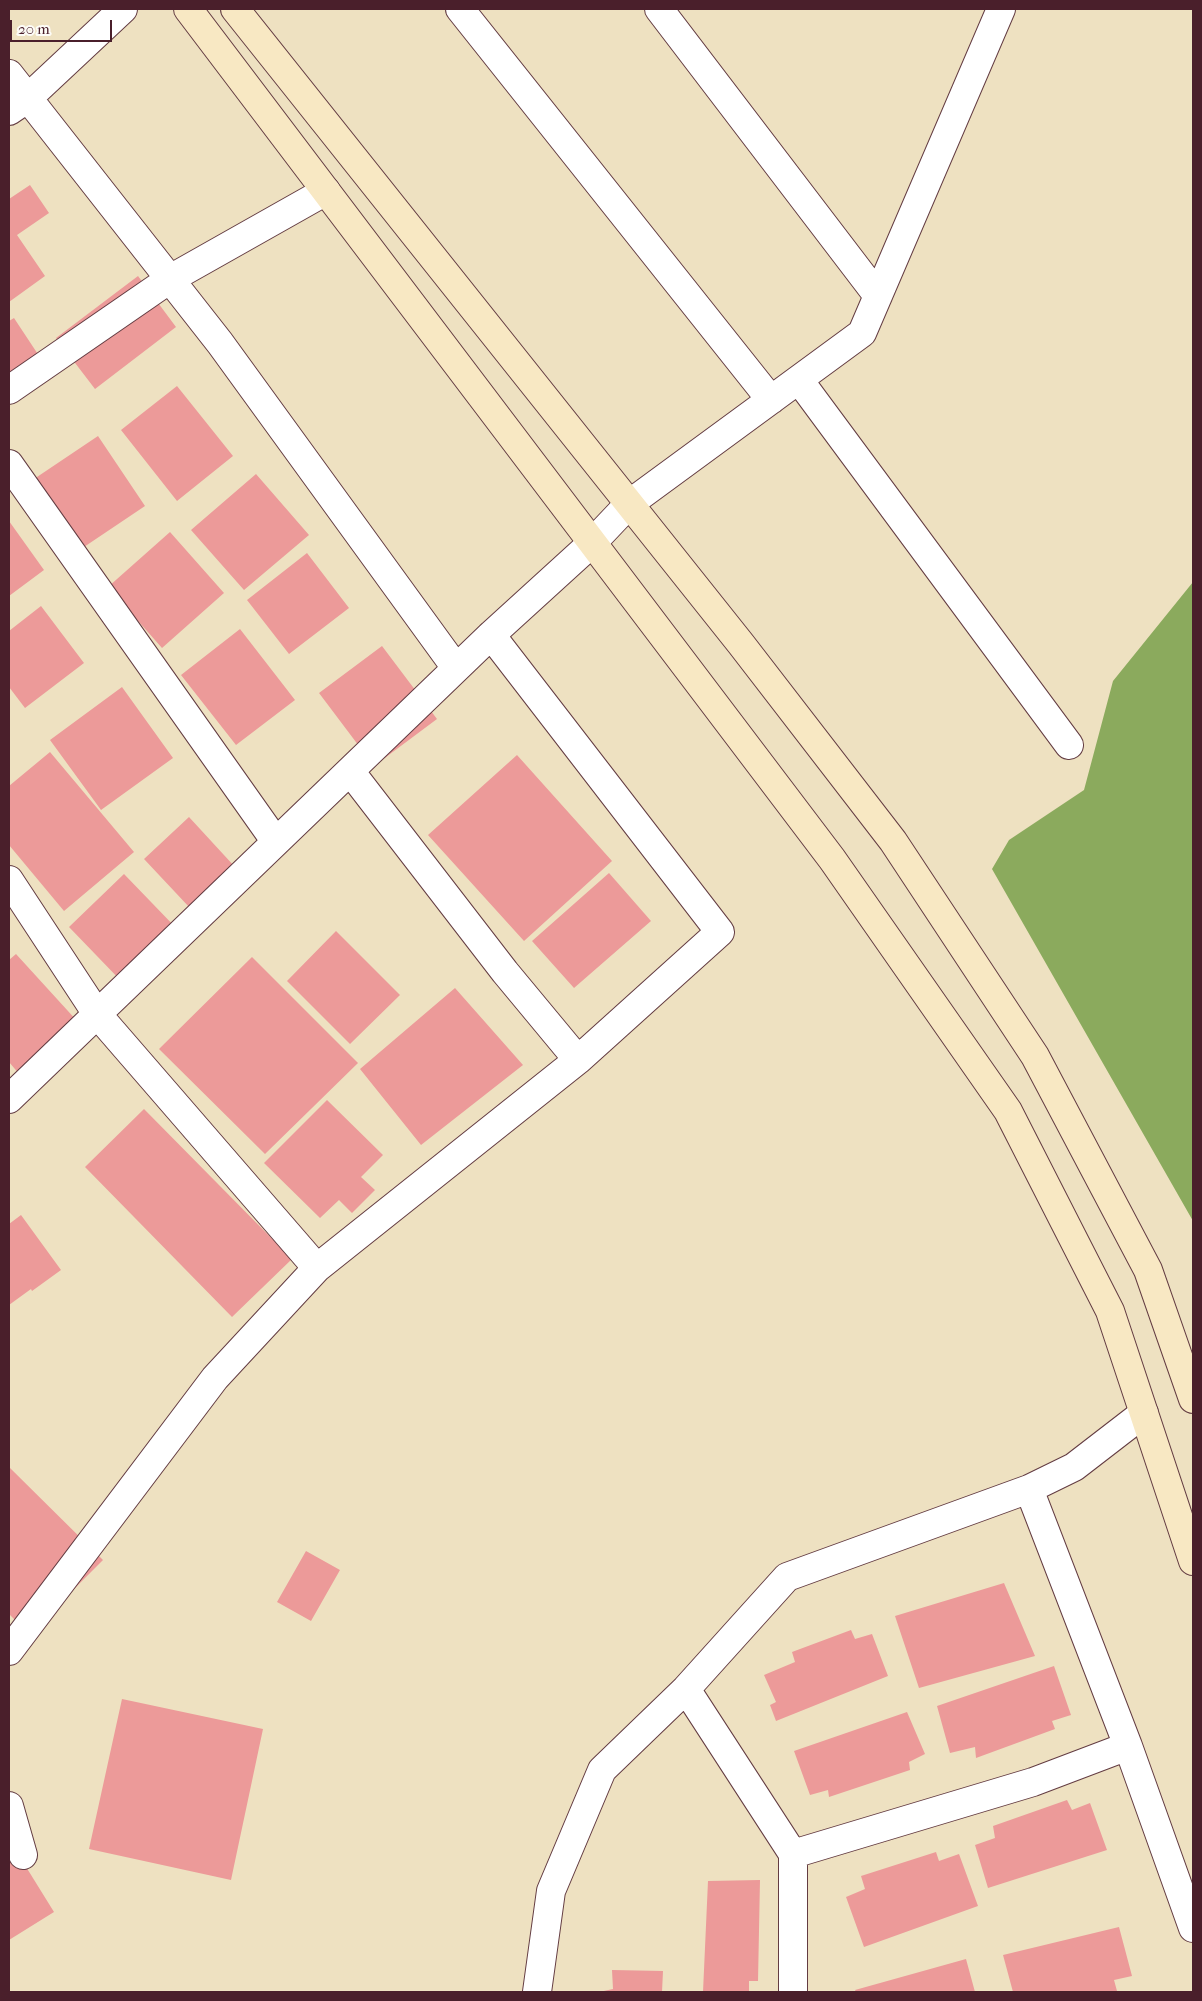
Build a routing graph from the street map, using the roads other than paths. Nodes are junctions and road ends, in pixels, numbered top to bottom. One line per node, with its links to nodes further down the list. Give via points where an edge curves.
1 (123, 9): 8 (street)
2 (188, 9): 9 (main road)
3 (235, 9): 16 (main road)
4 (460, 9): 14 (street)
5 (659, 9): 11 (street)
6 (1001, 9): 11 (street)
7 (9, 74): 8 (street)
8 (18, 104): 10 (street)
9 (326, 191): 10 (street); 17 (main road)
10 (170, 279): 13 (street); 19 (street)
11 (878, 296): 12 (street, via 862,333)
12 (799, 380): 14 (street); 20 (street)
13 (9, 390)
14 (771, 400): 16 (street)
15 (9, 464): 22 (street)
16 (629, 504): 17 (street); 28 (main road, via 893,841 1035,1056 1148,1270)
17 (592, 543): 18 (street); 29 (main road, via 832,859 1008,1112 1110,1311)
18 (491, 635): 19 (street); 25 (street, via 720,932)
19 (456, 668): 21 (street)
20 (1069, 746)
21 (350, 771): 22 (street); 25 (street, via 505,972)
22 (276, 842): 24 (street)
23 (9, 880): 24 (street)
24 (97, 1014): 26 (street); 27 (street)
25 (578, 1060): 27 (street)
26 (9, 1099)
27 (317, 1268): 32 (street, via 215,1378)
28 (1193, 1398)
29 (1144, 1413): 30 (street, via 1074,1467); 31 (main road)
30 (1029, 1489): 33 (street, via 787,1577); 34 (street)
31 (1193, 1561)
32 (9, 1651)
33 (686, 1689): 36 (street); 39 (street, via 602,1770 551,1891)
34 (1128, 1746): 36 (street, via 1033,1782); 38 (street)
35 (9, 1806): 37 (street)
36 (793, 1854): 40 (street)
37 (23, 1855)
38 (1193, 1928)
39 (536, 1992)
40 (793, 1992)

